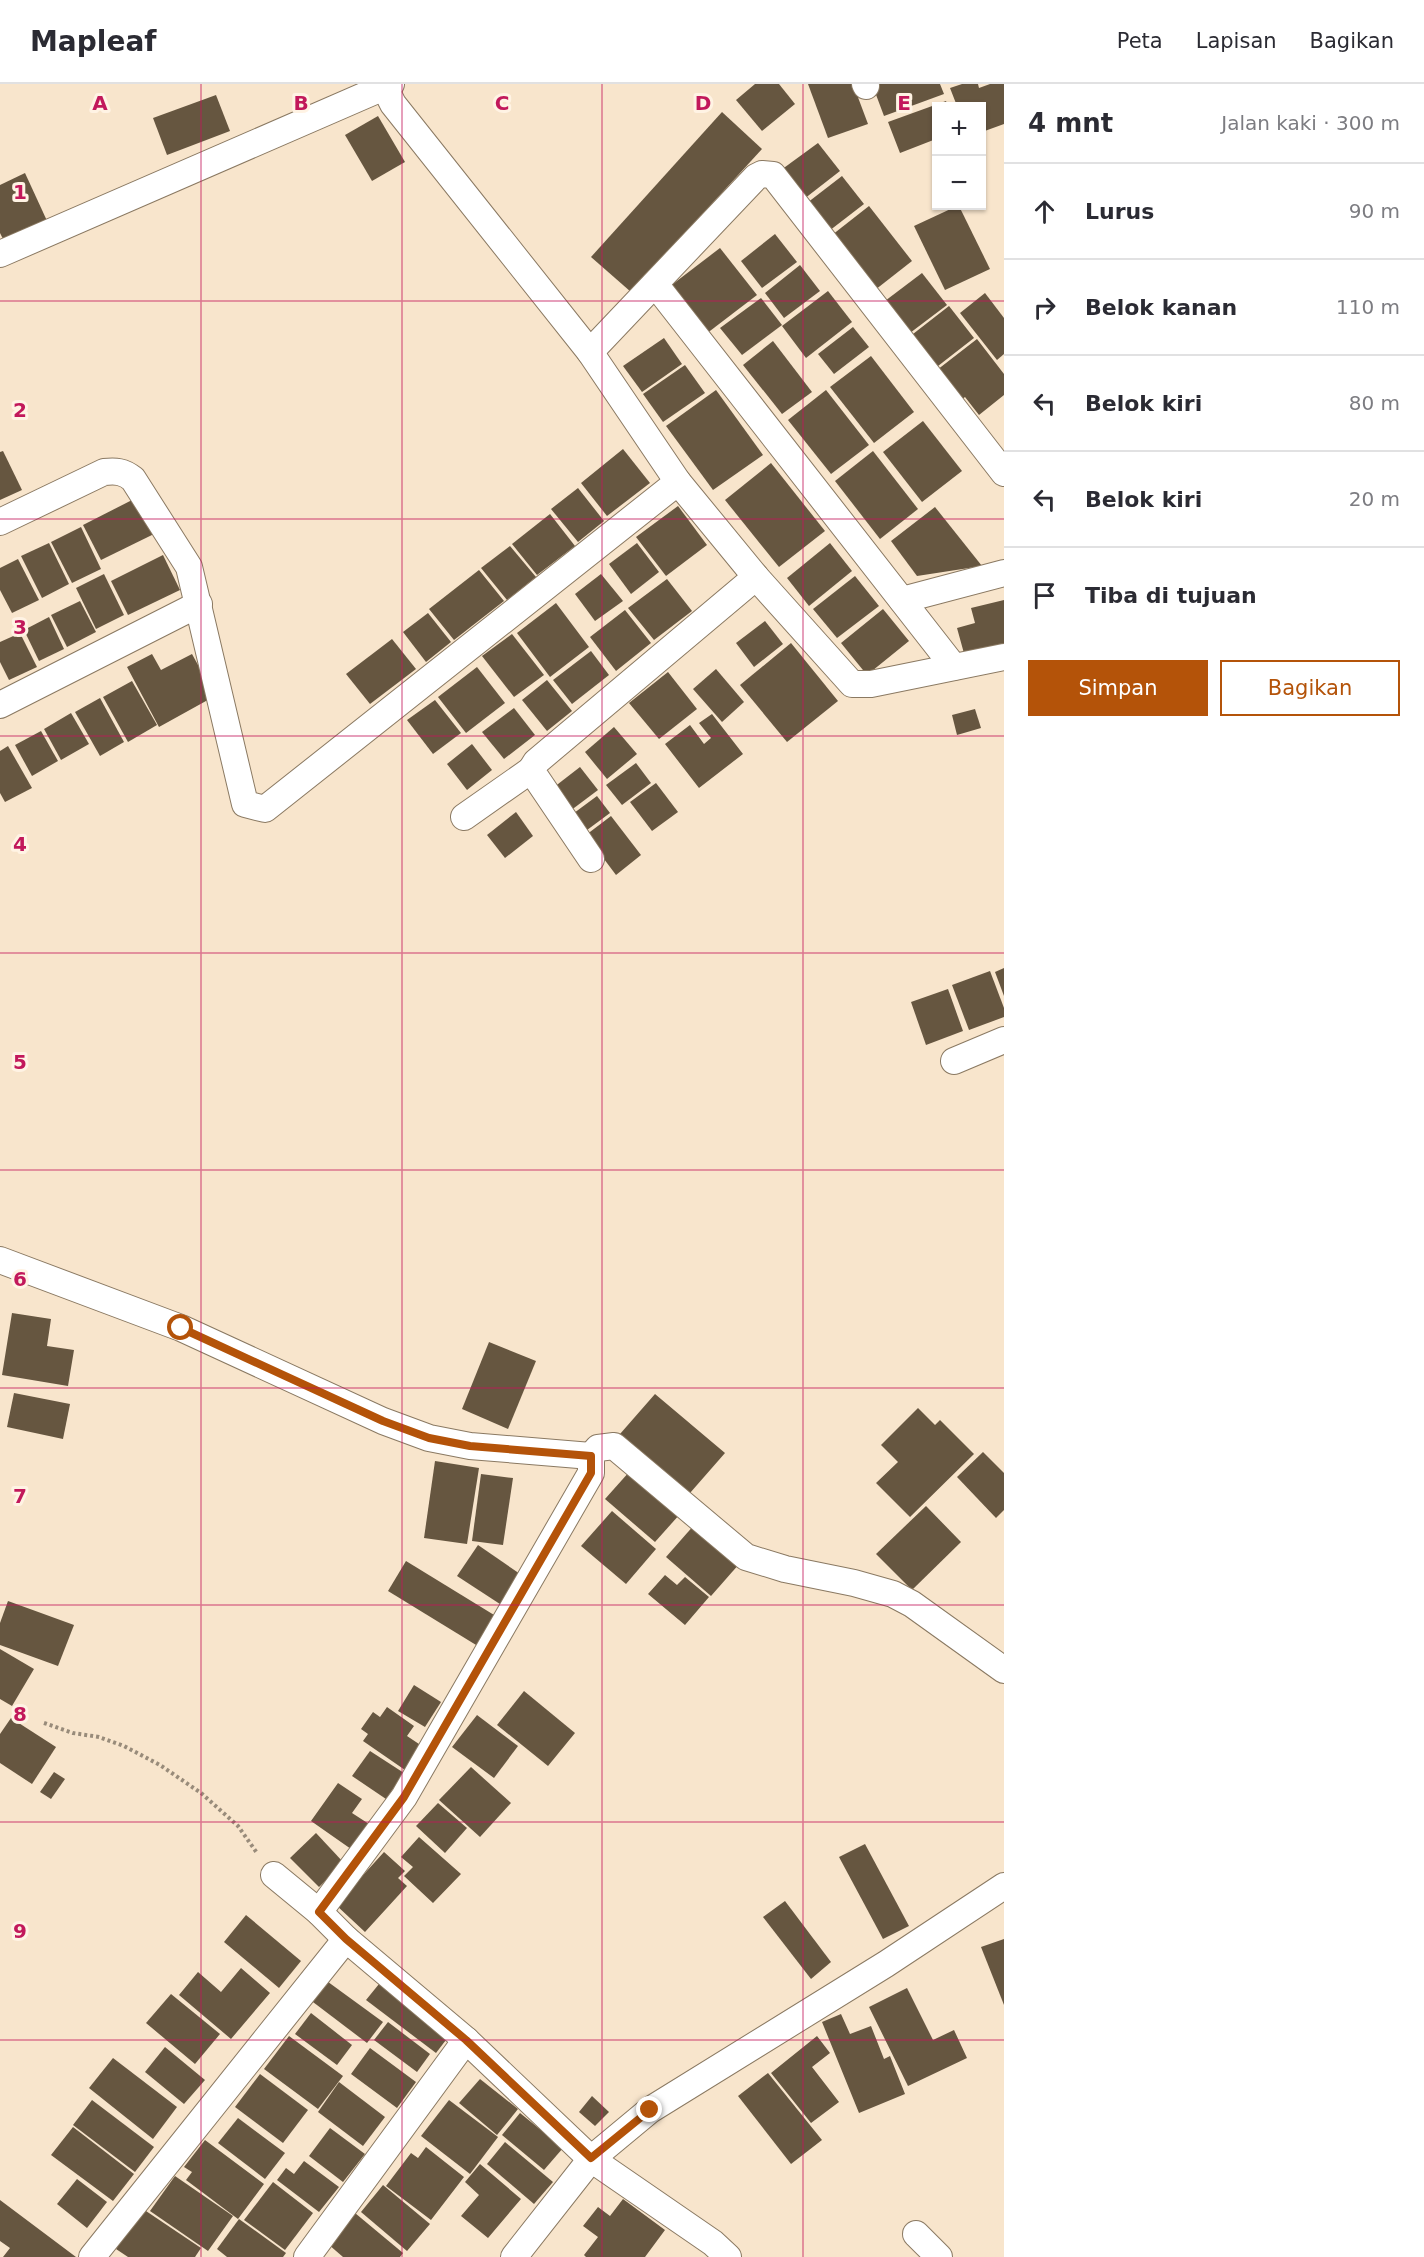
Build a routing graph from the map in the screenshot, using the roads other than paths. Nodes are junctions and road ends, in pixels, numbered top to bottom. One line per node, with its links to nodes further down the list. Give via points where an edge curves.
1 (386, 85): 2 (street); 4 (street, via 400,113)
2 (0, 254)
3 (655, 284): 4 (street); 5 (street, via 756,177 773,175); 10 (street)
4 (590, 352): 6 (street)
5 (999, 461)
6 (678, 482): 9 (street); 11 (street, via 265,809 245,804)
7 (0, 522): 11 (street, via 104,472 125,473 133,479 189,567)
8 (1004, 573): 10 (street)
9 (756, 578): 13 (street, via 852,684); 15 (street)
10 (902, 600): 13 (street)
11 (199, 604): 14 (street)
12 (1004, 657): 13 (street)
13 (954, 667)
14 (0, 705)
15 (531, 770): 16 (street); 17 (street)
16 (464, 817)
17 (591, 859)
18 (1004, 1040): 19 (street)
19 (954, 1061)
20 (0, 1260): 21 (street, via 181,1328 383,1421 429,1438 481,1447)
21 (591, 1456): 22 (street, via 598,1448 615,1446 746,1557 893,1594); 25 (street, via 591,1473 404,1797)
22 (1004, 1671)
23 (274, 1875): 25 (street)
24 (1004, 1886): 28 (street, via 650,2110)
25 (319, 1912): 26 (street)
26 (346, 1939): 27 (street); 30 (street)
27 (466, 2040): 28 (street); 31 (street)
28 (591, 2158): 32 (street); 33 (street)
29 (916, 2234): 34 (street)
30 (96, 2256)
31 (307, 2257)
32 (514, 2257)
33 (728, 2257)
34 (939, 2257)

